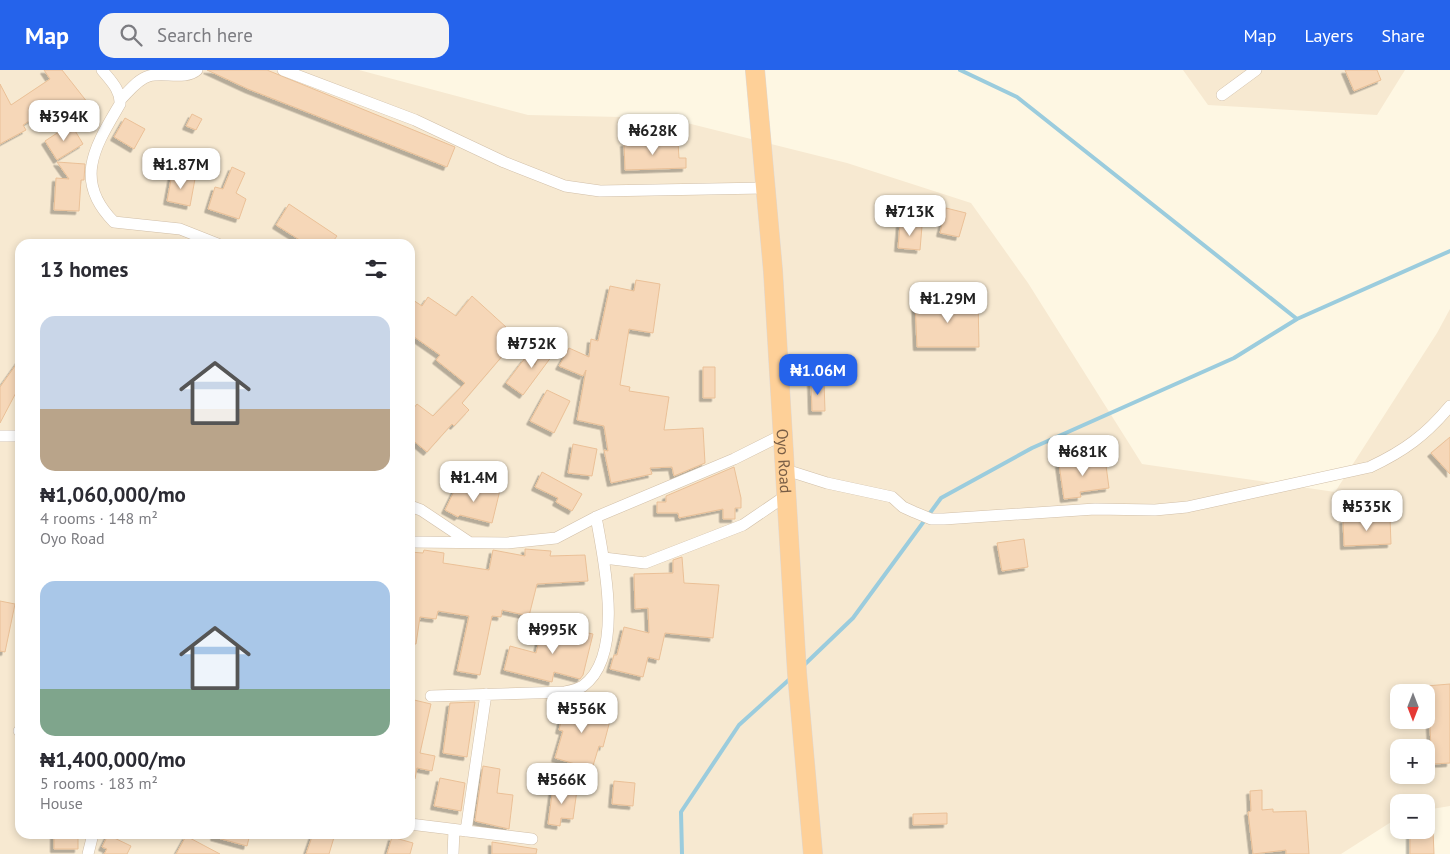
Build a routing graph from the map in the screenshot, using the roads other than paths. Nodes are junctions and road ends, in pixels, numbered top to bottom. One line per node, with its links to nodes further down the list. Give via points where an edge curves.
1 (102, 70): 7 (street)
2 (197, 70): 7 (street, via 191,74 149,76)
3 (283, 70): 8 (street, via 415,120 504,162 565,186 600,191)
4 (754, 70): 8 (highway, Oyo Road)
5 (1256, 70): 6 (street)
6 (1222, 95)
7 (121, 98): 9 (street, via 95,146 91,173 94,192 103,210 117,222 180,229)
8 (765, 188): 11 (highway, Oyo Road)
9 (205, 239)
10 (1450, 406): 14 (street, via 1423,435 1398,454 1370,467 1187,507 931,519 903,507 892,497)
11 (784, 434): 14 (highway, Oyo Road); 19 (street, via 734,459)
12 (0, 436): 13 (street)
13 (15, 436)
14 (786, 470): 15 (highway, Oyo Road)
15 (787, 495): 22 (street, via 744,525 645,563); 32 (highway, Oyo Road, via 797,673)
16 (415, 508): 17 (street)
17 (421, 510): 18 (street); 21 (street)
18 (415, 514)
19 (596, 517): 21 (street, via 556,538 507,543); 22 (street)
20 (415, 542): 21 (street)
21 (469, 542)
22 (604, 558): 23 (street, via 608,603 606,637 595,673 582,687 565,692)
23 (486, 694): 24 (street); 27 (street)
24 (431, 696)
25 (415, 825): 26 (street)
26 (454, 830): 27 (street); 31 (street)
27 (466, 831): 29 (street)
28 (92, 839): 30 (street)
29 (532, 839)
30 (88, 854)
31 (453, 854)
32 (813, 854)

